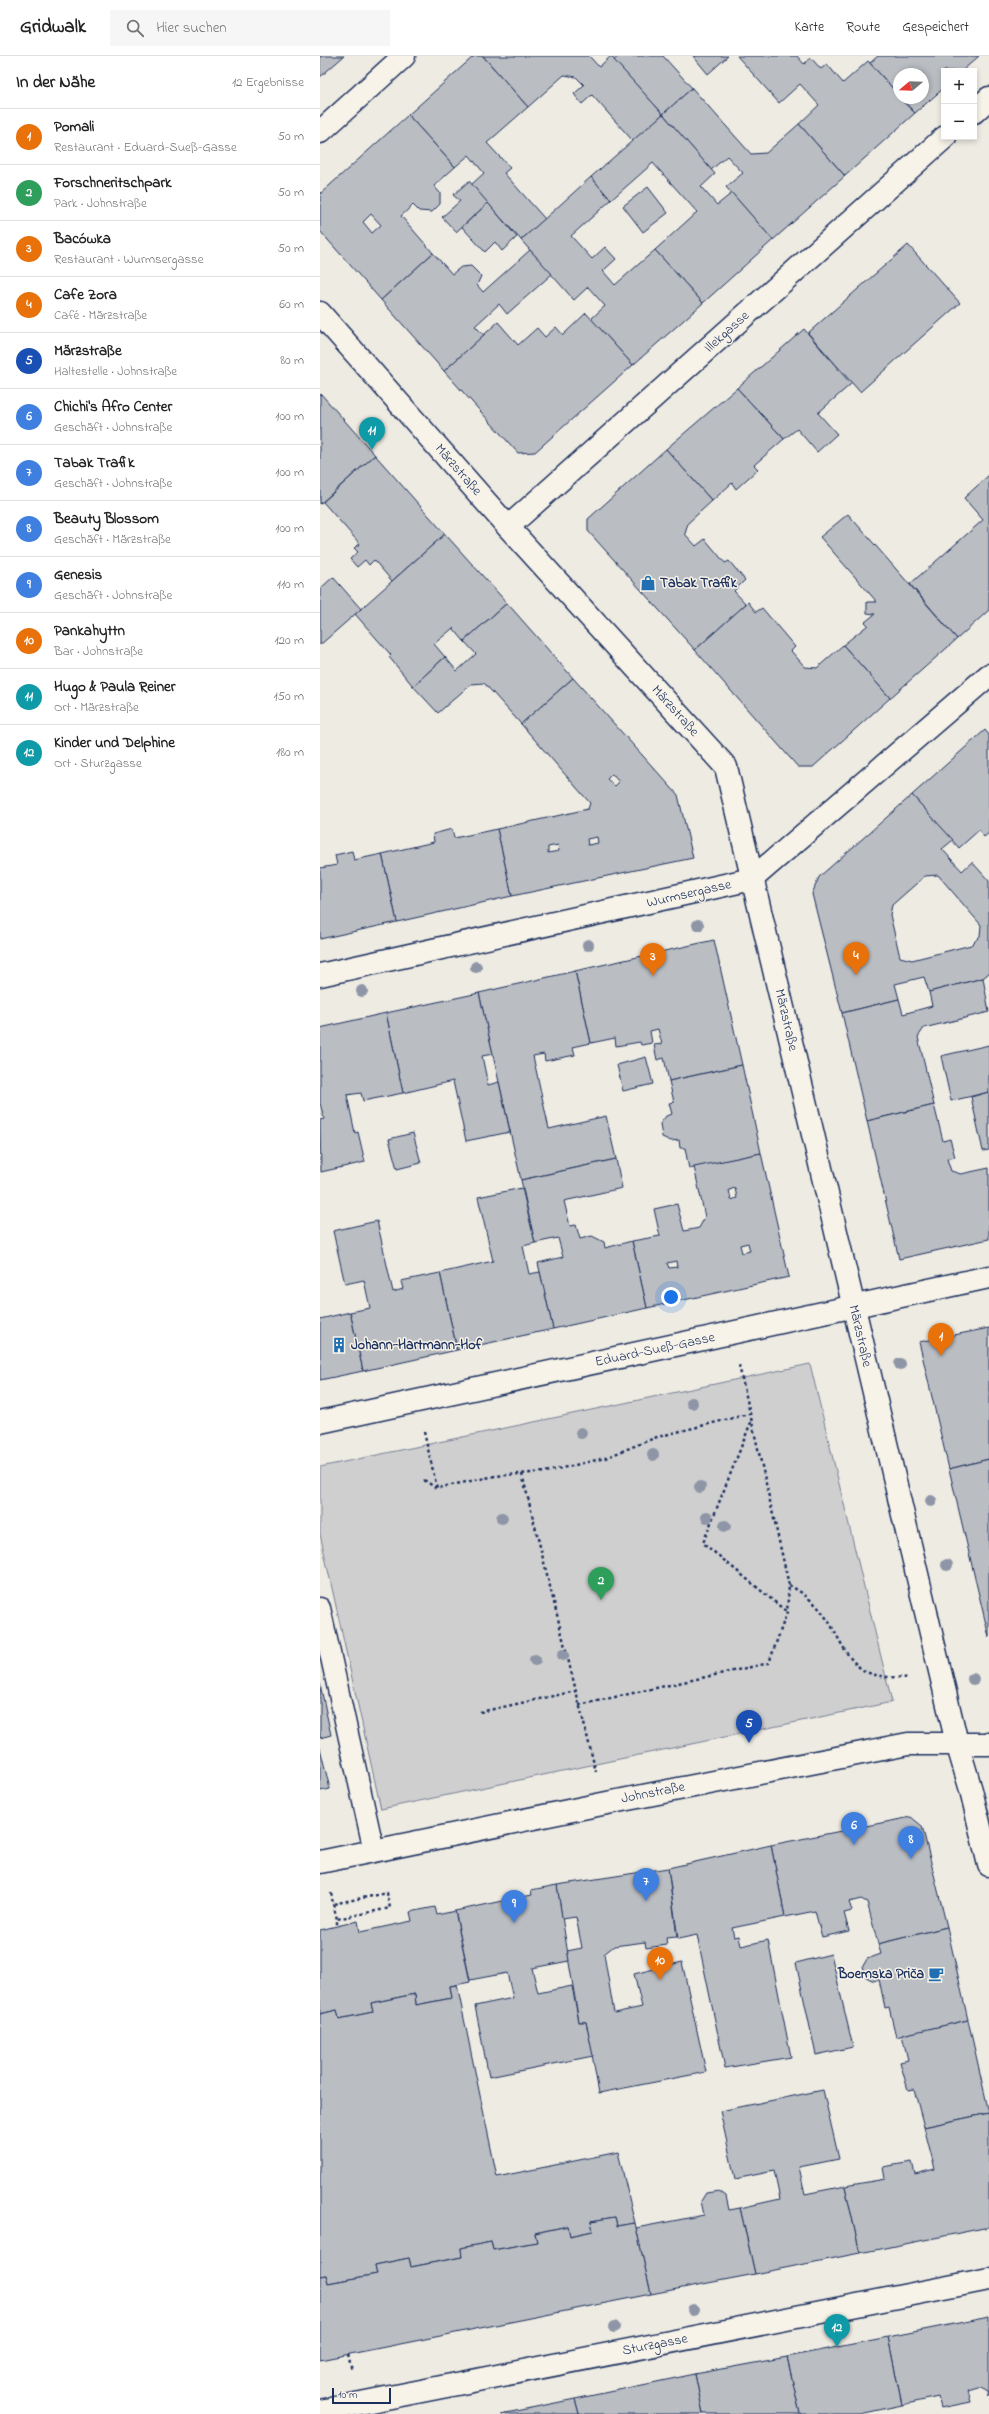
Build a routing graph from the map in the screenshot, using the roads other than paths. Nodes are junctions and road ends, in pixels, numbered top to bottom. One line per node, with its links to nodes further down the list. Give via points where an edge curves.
1 (404, 56): 4 (street)
2 (989, 98): 3 (street)
3 (977, 109)
4 (320, 132)
5 (943, 140): 7 (street, Illekgasse)
6 (320, 313): 7 (street, Märzstraße)
7 (508, 527): 9 (street, Märzstraße, via 726,768)
8 (989, 675): 9 (street, Wurmsergasse)
9 (752, 879): 10 (street, Wurmsergasse); 12 (street, Märzstraße)
10 (320, 975)
11 (989, 1277): 12 (street, Eduard-Sueß-Gasse)
12 (853, 1307): 13 (street, Eduard-Sueß-Gasse); 15 (street, Märzstraße)
13 (320, 1422)
14 (320, 1608): 17 (lane)
15 (957, 1743): 16 (street, Johnstraße); 17 (street, Johnstraße, via 908,1744); 19 (street, Märzstraße, via 972,1790)
16 (989, 1744)
17 (374, 1851): 18 (street, Johnstraße)
18 (322, 1862)
19 (989, 1865)
20 (989, 2279): 21 (street, Sturzgasse)
21 (320, 2411)

